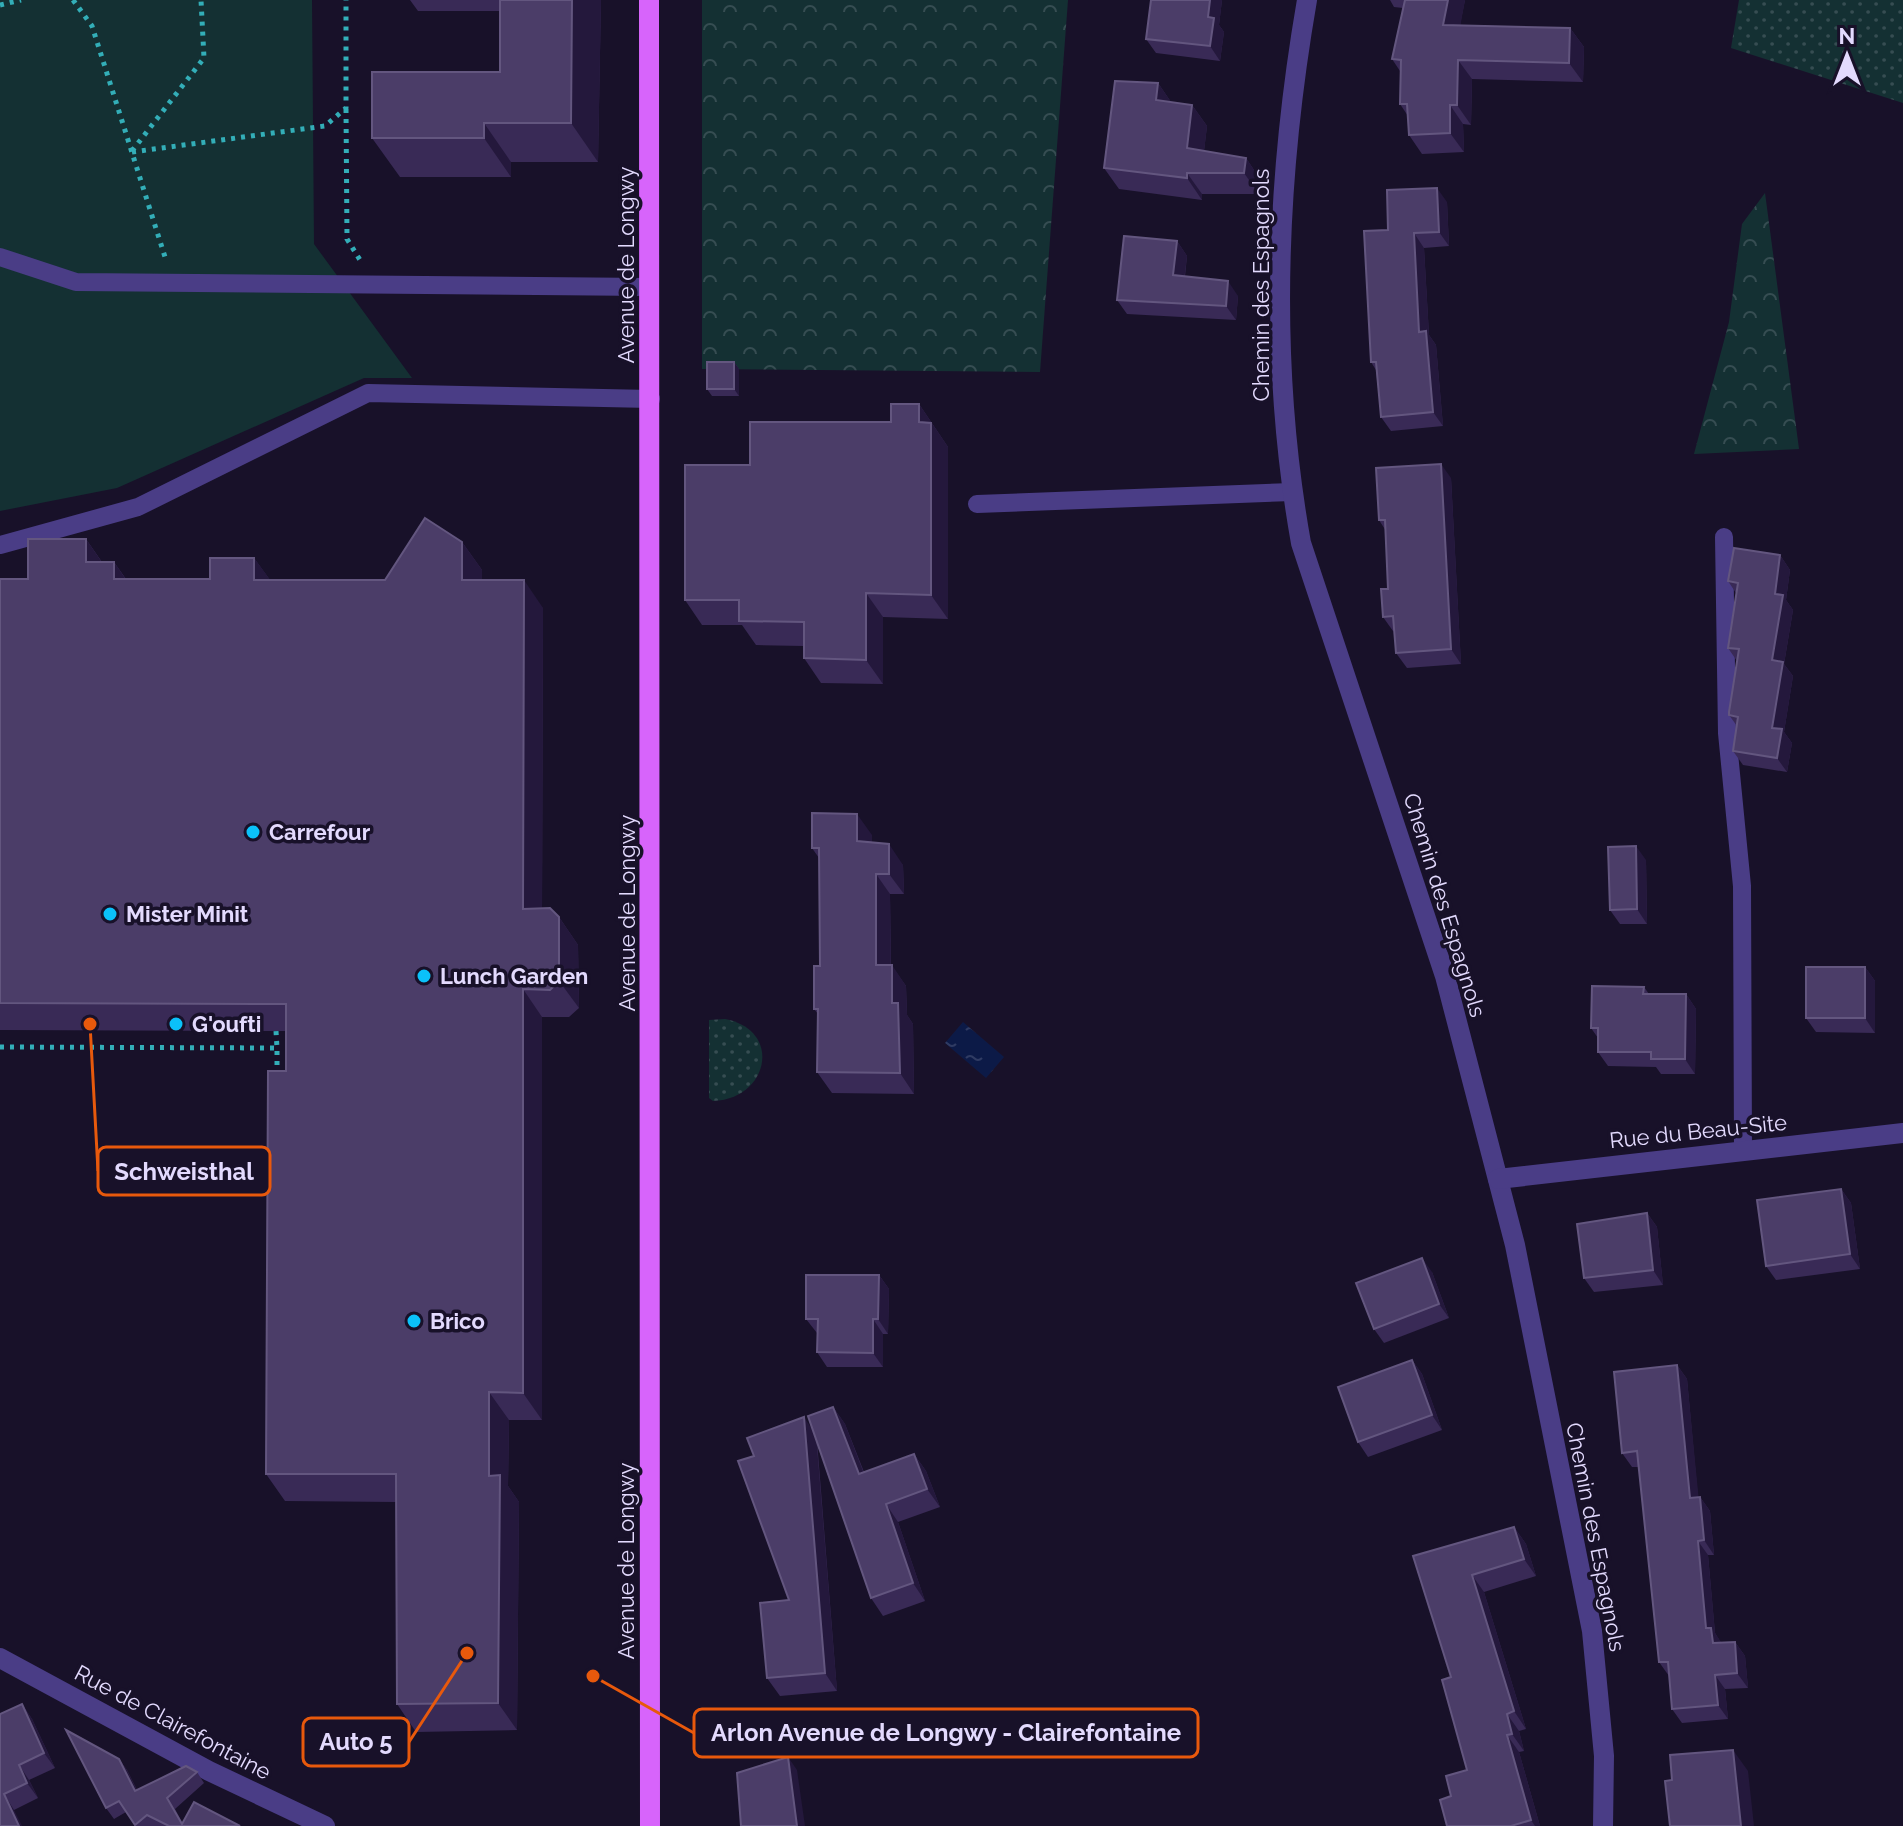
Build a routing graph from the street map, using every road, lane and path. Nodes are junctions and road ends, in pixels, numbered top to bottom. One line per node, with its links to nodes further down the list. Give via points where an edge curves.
1 (21, 0): 7 (path)
2 (73, 0): 9 (path, via 92,26)
3 (201, 0): 9 (path, via 204,58)
4 (346, 0): 8 (path)
5 (649, 0): 13 (main road, Avenue de Longwy)
6 (1307, 0): 15 (street, Chemin des Espagnols, via 1286,142 1281,221 1282,375)
7 (0, 5)
8 (346, 108): 9 (path, via 325,126); 12 (path, via 347,239)
9 (132, 152): 11 (path)
10 (0, 257): 11 (lane, via 76,282)
11 (173, 280): 12 (lane)
12 (374, 283): 13 (lane)
13 (650, 287): 14 (main road, Avenue de Longwy)
14 (651, 399): 18 (lane, via 368,393 138,507); 28 (main road, Avenue de Longwy)
15 (1292, 492): 16 (lane); 25 (street, Chemin des Espagnols, via 1323,614 1445,976)
16 (977, 504)
17 (1724, 537): 24 (lane, via 1727,733 1742,886)
18 (0, 545)
19 (276, 1031): 21 (path)
20 (0, 1047): 21 (path)
21 (277, 1048): 22 (path)
22 (277, 1080)
23 (1903, 1133): 24 (street, Rue du Beau-Site)
24 (1743, 1150): 25 (street, Rue du Beau-Site)
25 (1498, 1179): 29 (street, Chemin des Espagnols, via 1592,1631 1604,1756)
26 (0, 1658): 27 (street, Rue de Clairefontaine, via 209,1771)
27 (325, 1826)
28 (650, 1826)
29 (1603, 1826)

